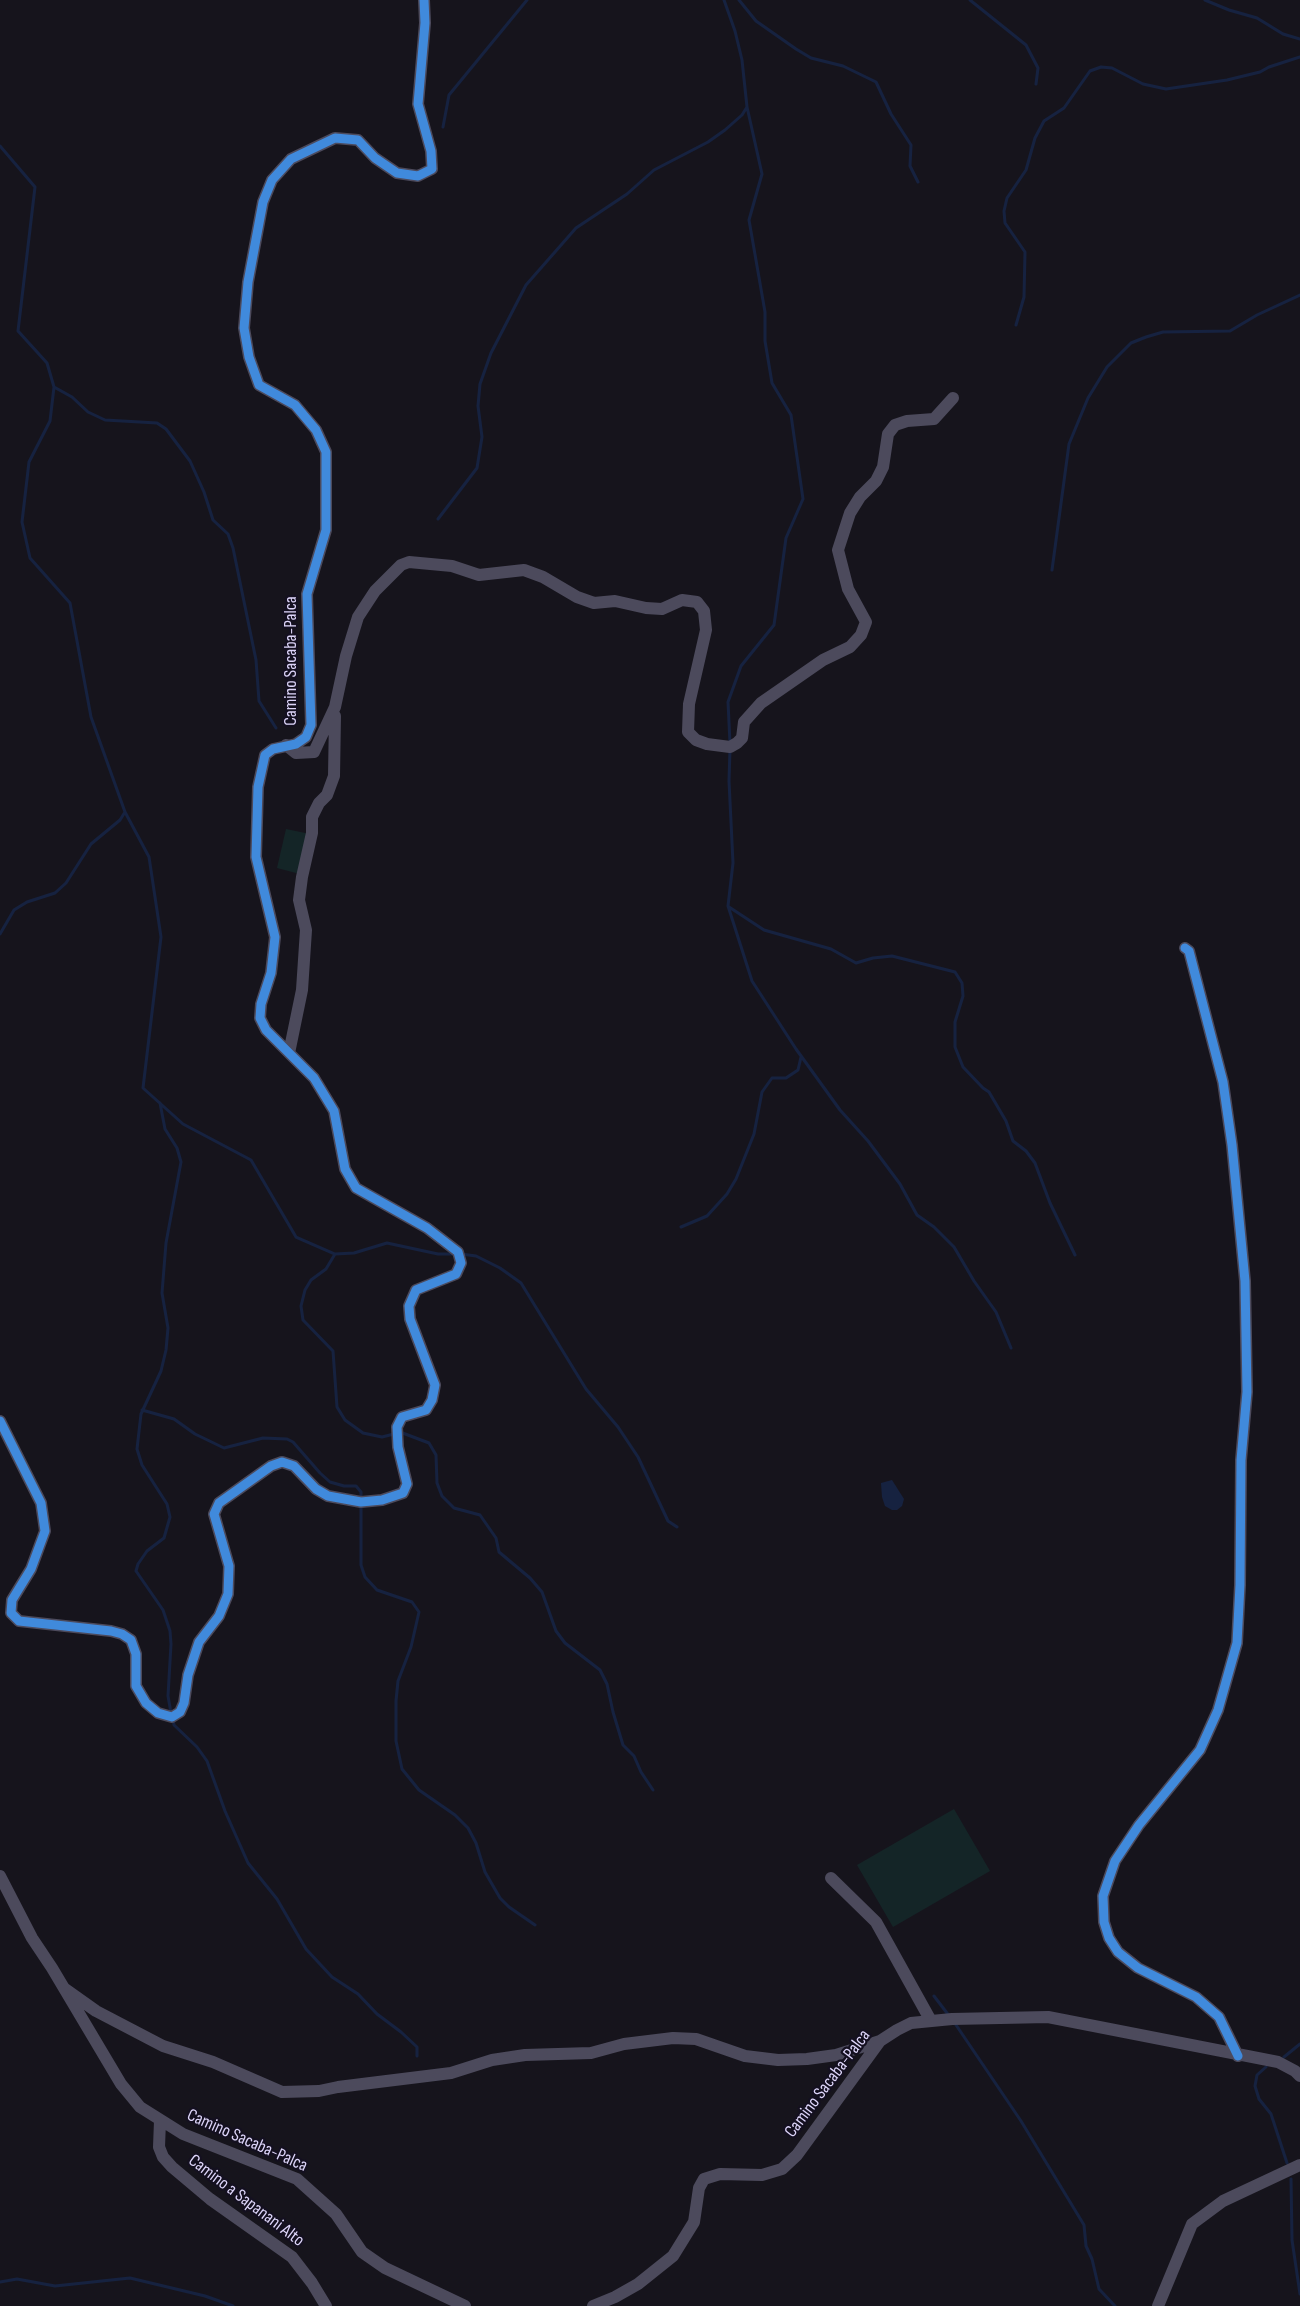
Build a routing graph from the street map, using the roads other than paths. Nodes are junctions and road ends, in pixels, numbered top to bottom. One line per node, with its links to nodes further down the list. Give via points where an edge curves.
1 (424, 0): 4 (street, Camino Sacaba-Palca, via 418,104 432,170 418,176 397,173 358,140 335,138 291,159 272,180 263,202 248,282 244,328 259,385 296,405 316,430 326,452 326,530 306,594 311,725 306,737 297,744)
2 (953, 398): 3 (street, via 934,419 895,425 888,434 883,466 876,481 849,513 838,550 848,589 866,622 861,635 850,647 823,660 761,703 744,722 742,738 730,747 696,740 688,732 689,704 706,630 704,611 697,603 682,600 662,609 615,601 594,603 524,570 479,575 428,562 401,565 375,591 358,617)
3 (335, 707): 4 (street, via 314,752 296,753); 6 (street, via 334,776 312,817 302,877 299,900 306,930 302,990)
4 (286, 745): 6 (street, Camino Sacaba-Palca, via 265,755 258,787 256,857 275,937 260,1018 266,1030)
5 (1185, 948): 13 (street, via 1189,951 1223,1082 1245,1281 1247,1392 1241,1460 1237,1643 1218,1710 1200,1750 1115,1861 1103,1896 1104,1922 1118,1952 1138,1968 1196,1997 1219,2017)
6 (289, 1053): 7 (street, Camino Sacaba-Palca, via 314,1078 334,1111 345,1169 356,1188 427,1228 459,1254 456,1274 416,1290 409,1306 410,1319 435,1385 426,1410 402,1417 397,1427 407,1484 403,1493 361,1502 328,1496 294,1466 282,1462 219,1503 214,1514 229,1566 228,1594 219,1616 199,1642 184,1703 172,1717 158,1713 146,1703 136,1686 136,1654 131,1640 122,1634 19,1621 10,1613 12,1600 31,1569 45,1531 41,1503)
7 (0, 1421)
8 (0, 1876): 10 (street, Camino Sacaba-Palca, via 32,1938)
9 (831, 1878): 11 (street, via 876,1922)
10 (65, 1989): 12 (street, via 96,2011 163,2046 213,2062 282,2092 319,2091 451,2073 492,2060 591,2053 673,2038 696,2039 745,2056 778,2060 836,2055); 15 (street, Camino Sacaba-Palca, via 121,2084 140,2107)
11 (931, 2021): 12 (street, Camino Sacaba-Palca, via 911,2024); 13 (street, Camino Sacaba-Palca, via 1048,2017)
12 (880, 2041): 19 (street, Camino Sacaba-Palca, via 790,2162 762,2175 720,2174 704,2179 694,2222 673,2256 638,2284)
13 (1238, 2056): 14 (street, Camino Sacaba-Palca, via 1278,2062)
14 (1300, 2076)
15 (160, 2121): 17 (street, Camino a Sapanani Alto, via 159,2148 163,2157 210,2199 292,2257); 18 (street, Camino Sacaba-Palca, via 183,2134 297,2179 336,2214 362,2252 385,2268)
16 (1299, 2167): 20 (street, via 1223,2201 1192,2224)
17 (326, 2306)
18 (465, 2306)
19 (593, 2306)
20 (1158, 2306)

